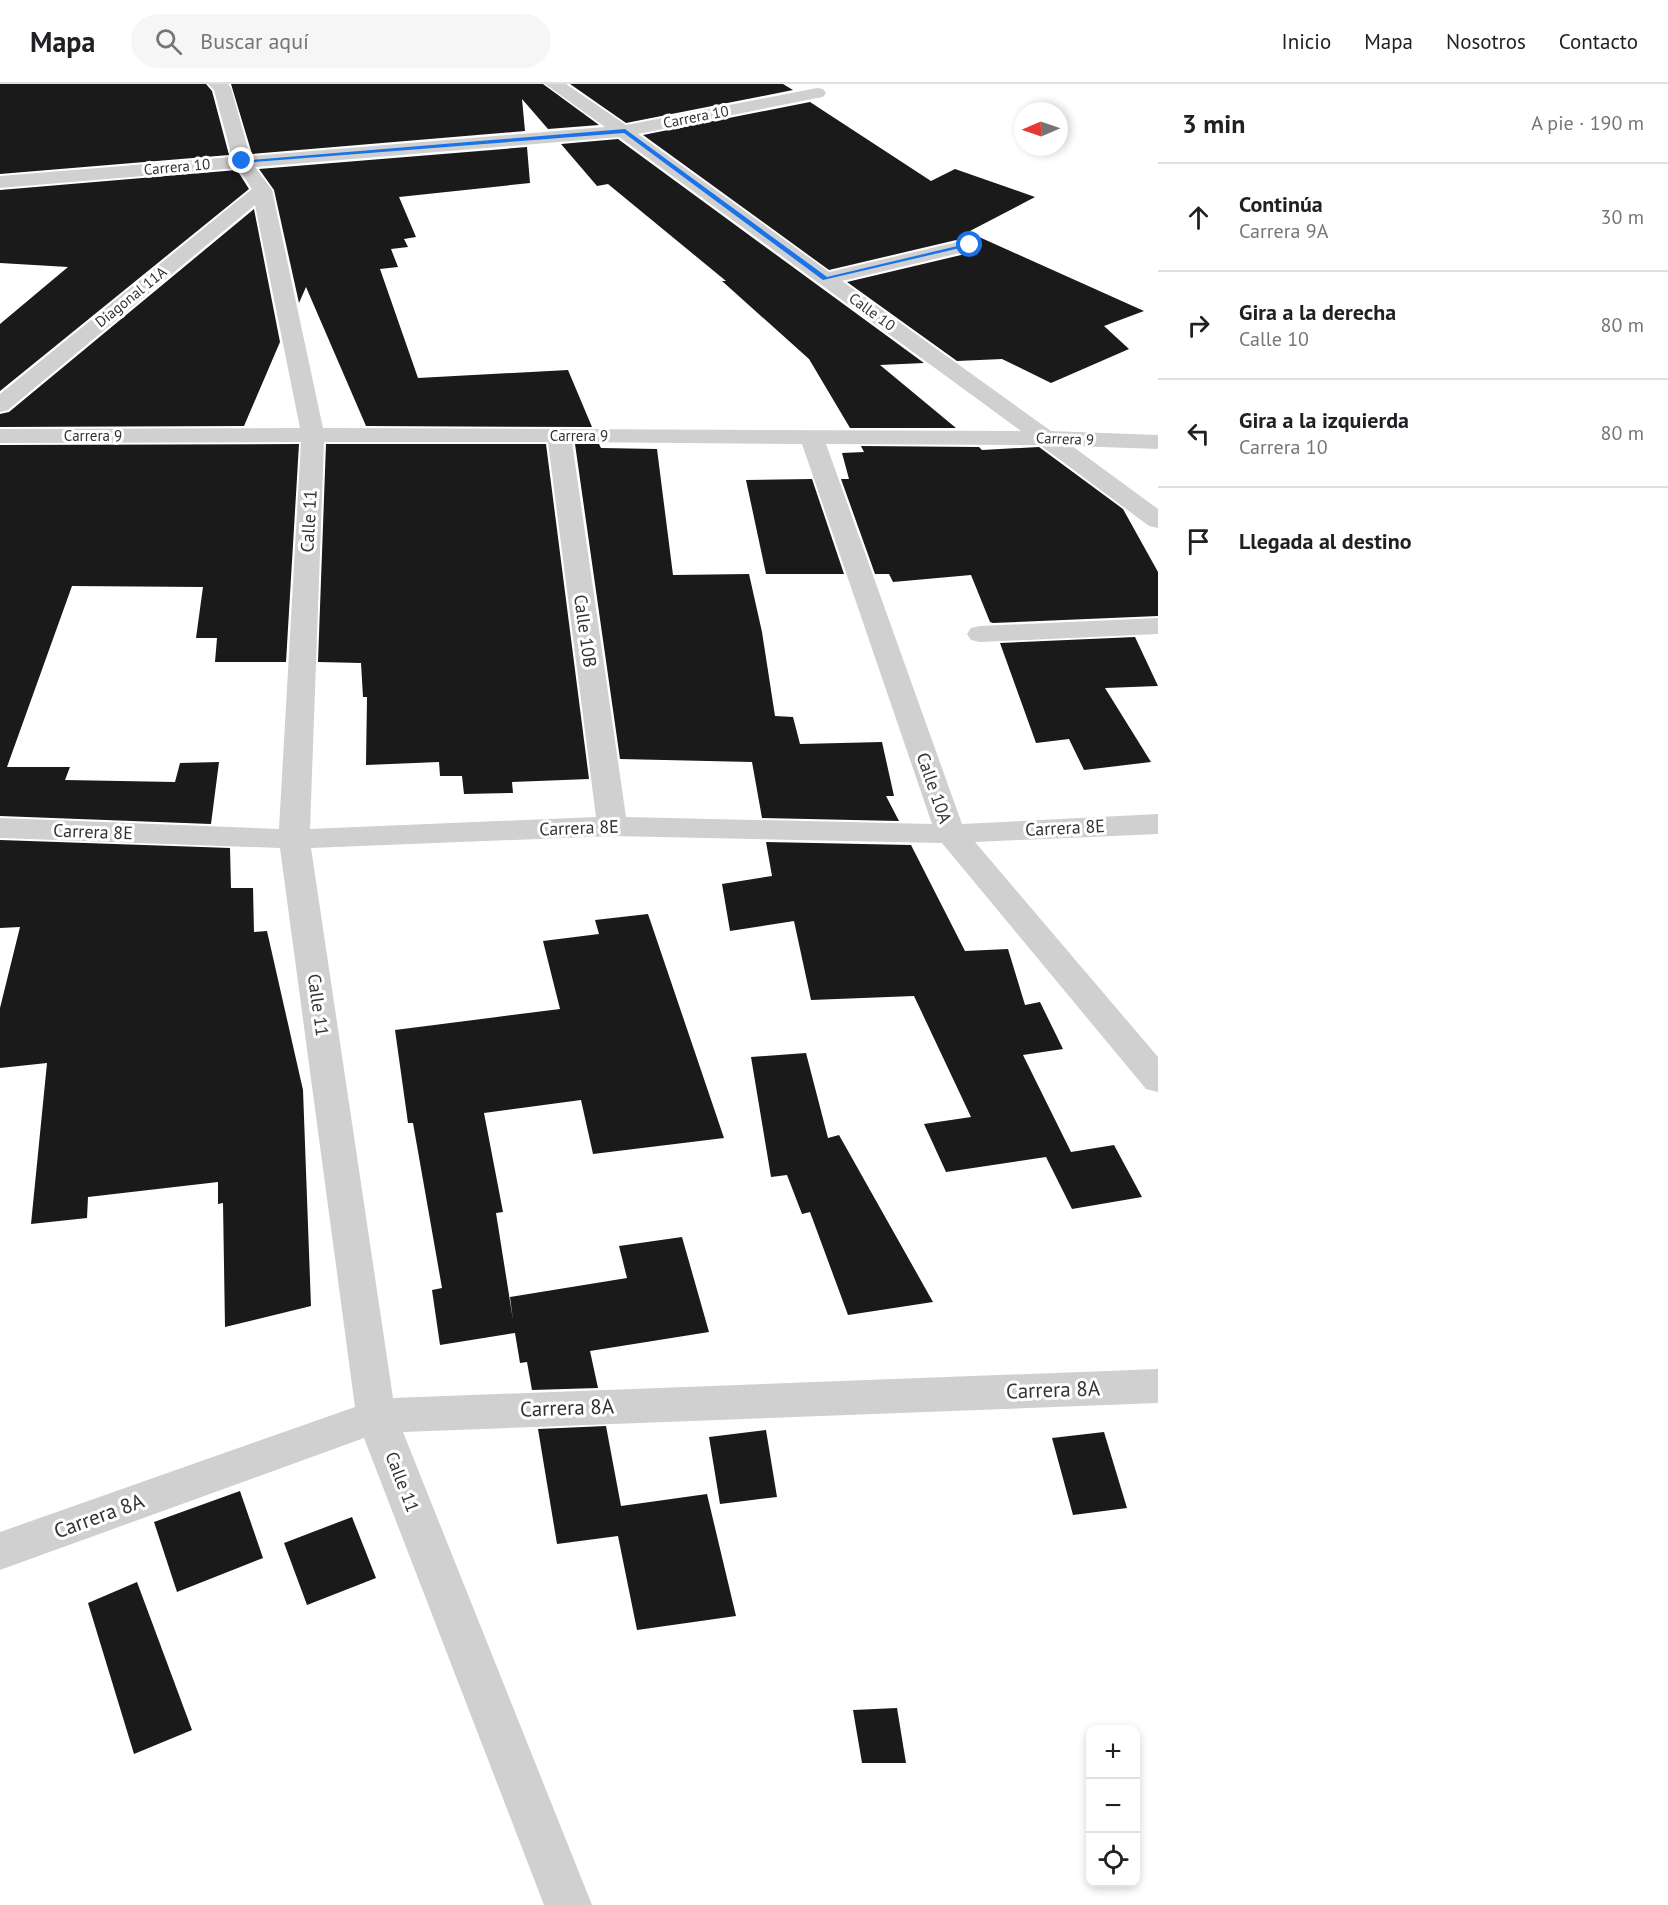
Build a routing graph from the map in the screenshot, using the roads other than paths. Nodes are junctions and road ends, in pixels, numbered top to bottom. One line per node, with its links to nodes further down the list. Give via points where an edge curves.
1 (217, 84): 5 (street, Calle 11, via 222,88)
2 (554, 84): 4 (street, Calle 10)
3 (809, 88): 4 (street, Carrera 10)
4 (625, 131): 5 (street, Carrera 10); 9 (street, Calle 10)
5 (242, 161): 6 (street, Carrera 10); 7 (street, Calle 11)
6 (0, 182)
7 (262, 190): 10 (street, Diagonal 11A); 11 (street, Calle 11)
8 (970, 245): 9 (street)
9 (826, 279): 15 (street, Calle 10)
10 (0, 405)
11 (313, 435): 12 (street, Carrera 9); 13 (street, Carrera 9); 24 (street, Calle 11)
12 (559, 435): 14 (street, Carrera 9); 21 (street, Calle 10B)
13 (0, 436)
14 (812, 438): 15 (street, Carrera 9); 23 (street, Calle 10A)
15 (1049, 438): 16 (street, Carrera 9); 17 (street, Calle 10)
16 (1158, 442)
17 (1158, 521)
18 (1158, 626): 19 (street)
19 (980, 634)
20 (1158, 824): 23 (street, Carrera 8E)
21 (612, 826): 23 (street, Carrera 8E); 24 (street, Carrera 8E)
22 (0, 828): 24 (street, Carrera 8E)
23 (951, 834): 25 (street, Calle 10A)
24 (294, 838): 27 (street, Calle 11)
25 (1158, 1080)
26 (1158, 1386): 27 (street, Carrera 8A)
27 (376, 1416): 28 (street, Carrera 8A); 29 (street, Calle 11)
28 (0, 1551)
29 (568, 1905)

